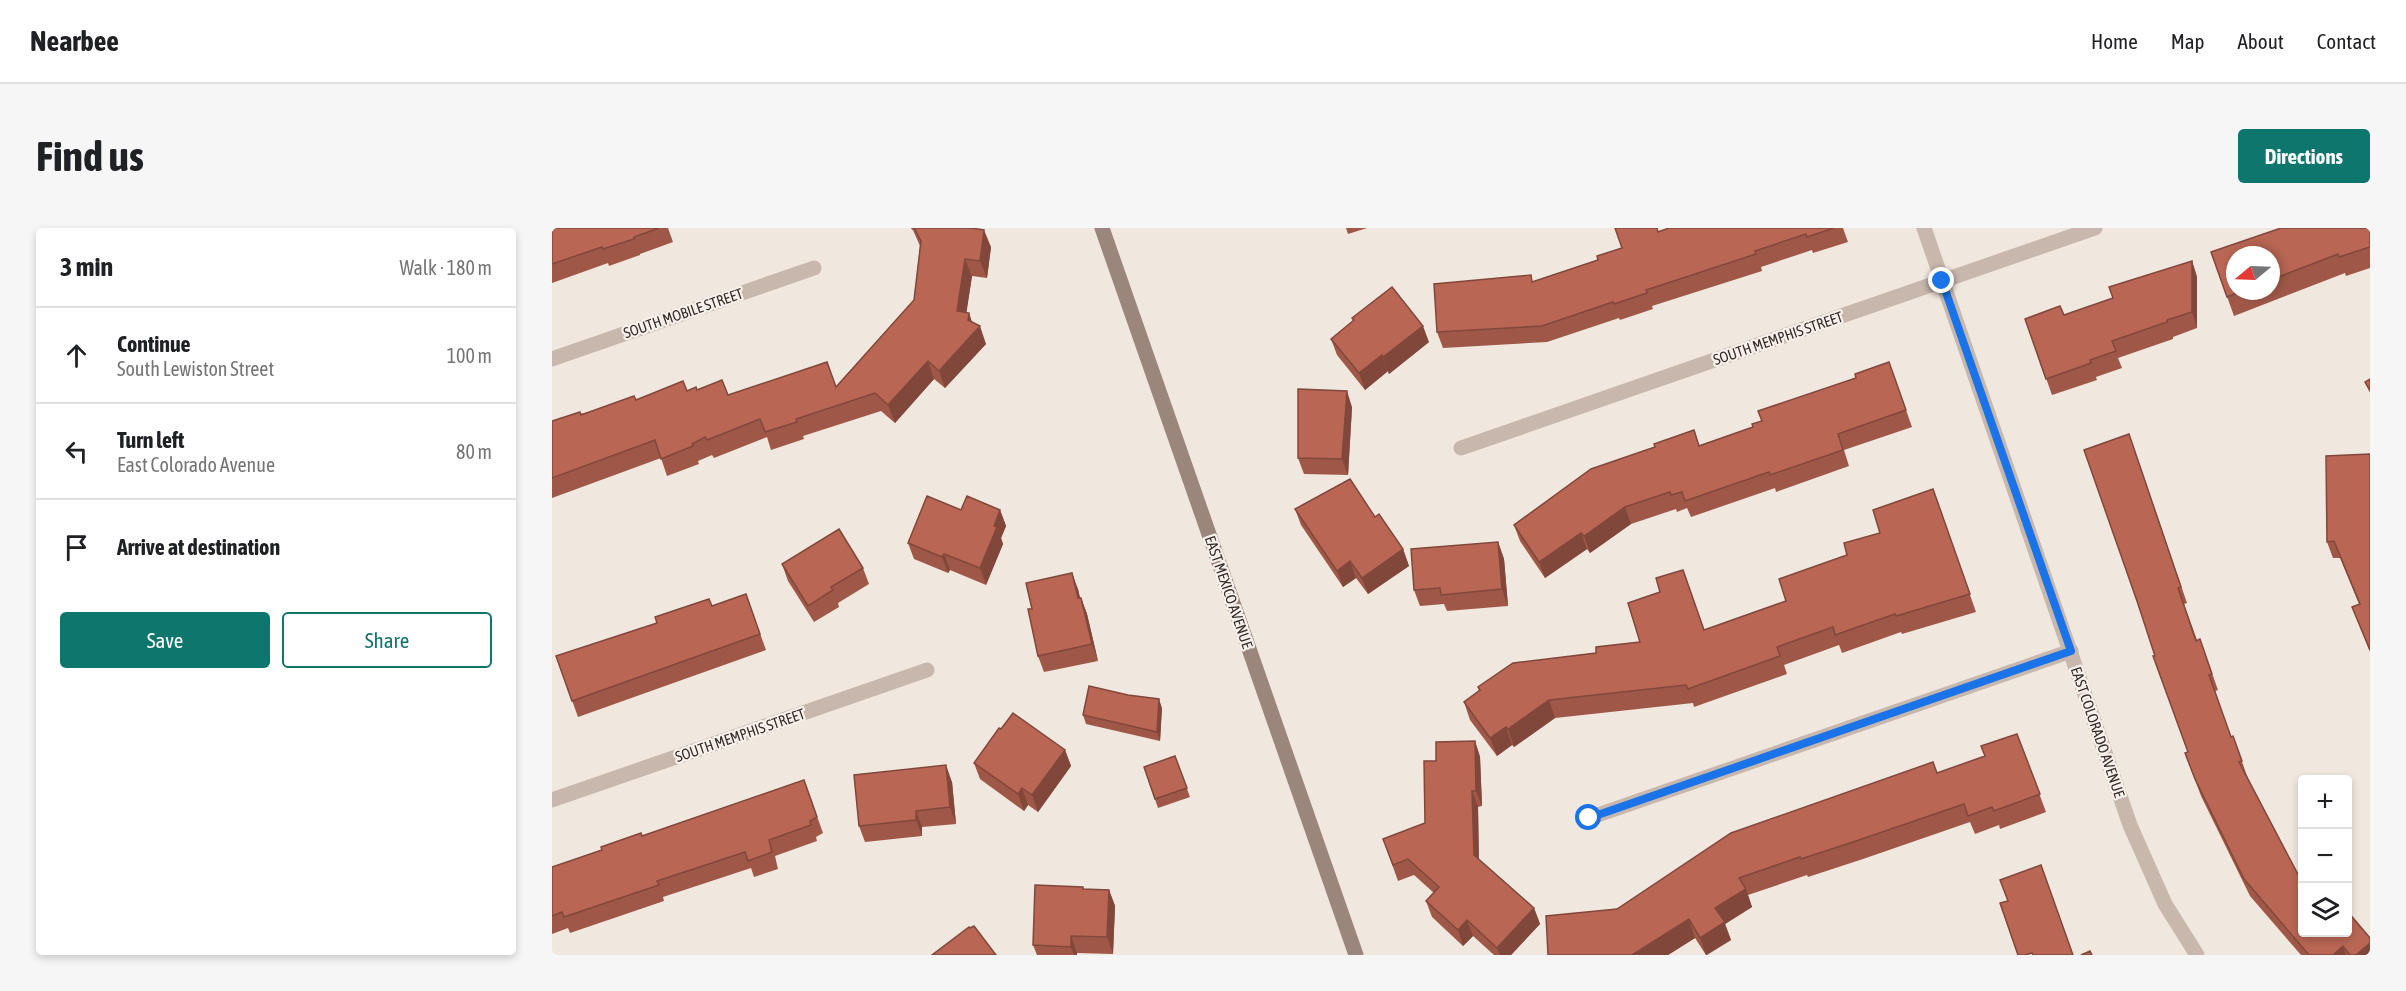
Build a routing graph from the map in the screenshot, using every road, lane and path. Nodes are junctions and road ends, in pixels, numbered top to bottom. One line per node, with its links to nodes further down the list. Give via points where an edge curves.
1 (1102, 228): 12 (street, EAST MEXICO AVENUE)
2 (1924, 228): 5 (street, EAST COLORADO AVENUE)
3 (2095, 228): 5 (street, SOUTH MEMPHIS STREET)
4 (814, 268): 6 (street, SOUTH MOBILE STREET)
5 (1942, 281): 7 (street, SOUTH MEMPHIS STREET); 8 (street, EAST COLORADO AVENUE)
6 (552, 358)
7 (1461, 448)
8 (2071, 651): 11 (street); 13 (street, EAST COLORADO AVENUE, via 2130,825 2165,904)
9 (927, 670): 10 (street, SOUTH MEMPHIS STREET)
10 (552, 800)
11 (1589, 818)
12 (1356, 955)
13 (2197, 955)

